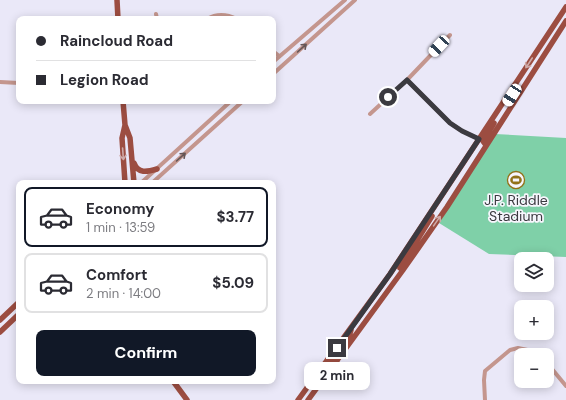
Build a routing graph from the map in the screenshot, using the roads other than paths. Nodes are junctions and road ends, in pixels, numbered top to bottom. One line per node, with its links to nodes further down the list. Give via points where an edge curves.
1 (117, 0): 6 (main road)
2 (345, 0): 12 (street)
3 (355, 0): 15 (street, one-way to 3)
4 (566, 8): 19 (main road, one-way to 19)
5 (566, 14): 14 (main road, via 540,56)
6 (118, 16)
7 (213, 16): 8 (street)
8 (231, 16)
9 (566, 21): 14 (main road)
10 (450, 35): 16 (street)
11 (276, 54): 12 (street)
12 (279, 56): 13 (street)
13 (276, 59)
14 (539, 62): 26 (main road)
15 (276, 71)
16 (407, 80): 23 (street); 25 (street, via 450,123)
17 (0, 82): 18 (street)
18 (16, 83)
19 (513, 88): 25 (main road); 26 (main road, via 512,95 483,141)
20 (123, 104): 24 (main road)
21 (228, 104): 28 (street)
22 (240, 104): 32 (street, one-way to 22)
23 (370, 114)
24 (125, 124): 27 (main road, via 130,138); 29 (main road, one-way to 29, via 122,138)
25 (479, 139): 33 (main road)
26 (486, 145): 35 (main road, one-way to 26)
27 (132, 160): 28 (main road, via 139,171); 30 (main road)
28 (157, 169): 31 (street)
29 (125, 180)
30 (134, 180)
31 (144, 180)
32 (155, 180)
33 (436, 204): 34 (main road); 35 (main road, via 431,219 400,268)
34 (393, 270): 39 (main road, via 396,274 367,315); 40 (main road)
35 (403, 270): 39 (main road)
36 (16, 305): 38 (main road)
37 (16, 317): 41 (main road)
38 (0, 320)
39 (364, 324): 44 (main road)
40 (351, 328): 43 (main road); 44 (main road, via 349,337 336,357)
41 (0, 332)
42 (514, 349): 51 (street, via 485,371)
43 (330, 358): 49 (main road); 50 (main road, via 332,361)
44 (337, 362): 50 (main road)
45 (554, 371): 47 (street)
46 (175, 384): 48 (main road)
47 (566, 386)
48 (187, 400)
49 (298, 400)
50 (307, 400)
51 (485, 400)

